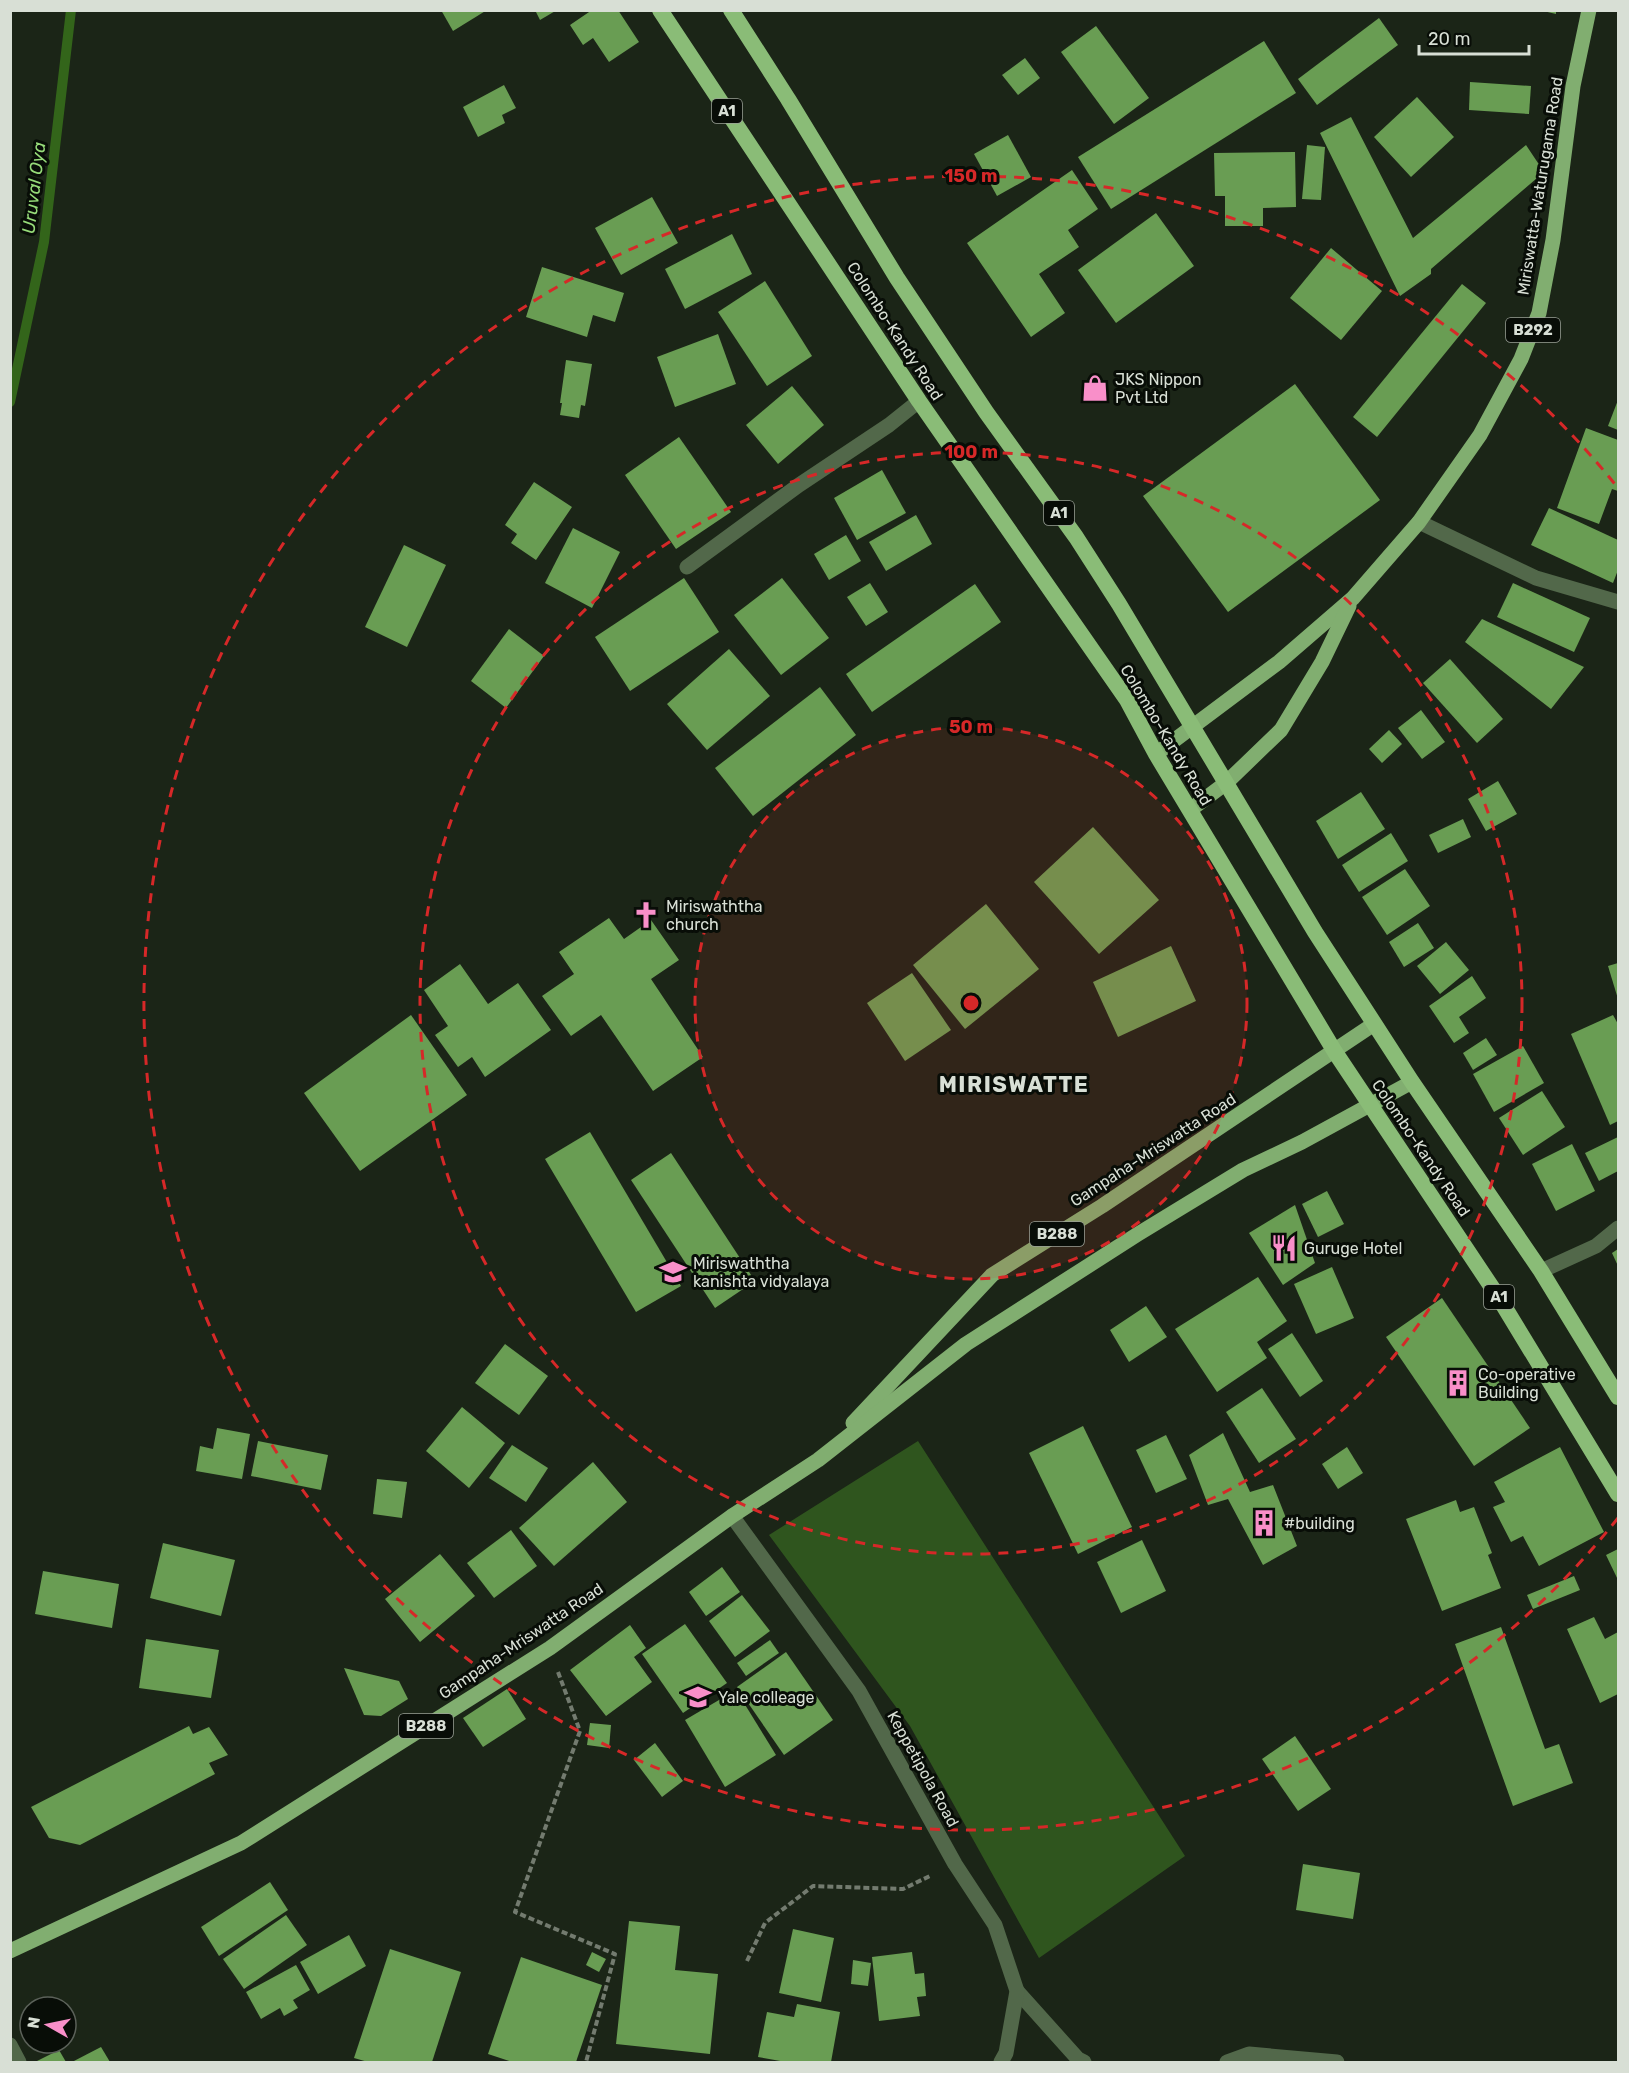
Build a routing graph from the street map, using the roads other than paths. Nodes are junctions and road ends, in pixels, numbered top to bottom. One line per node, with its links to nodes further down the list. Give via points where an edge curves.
1 (660, 10): 4 (highway, Colombo-Kandy Road / A1)
2 (731, 10): 9 (highway, Colombo-Kandy Road / A1, via 897,278 1076,537)
3 (1589, 10): 5 (main road, Miriswatta-Waturugama Road / B292, via 1573,86 1544,292 1531,336 1480,435)
4 (919, 401): 6 (street); 10 (highway, Colombo-Kandy Road / A1, via 1127,700)
5 (1419, 522): 7 (main road, Miriswatta-Waturugama Road / B292); 8 (street, via 1536,578)
6 (687, 567)
7 (1353, 598): 9 (main road, Miriswatta-Waturugama Road / B292); 11 (main road, Miriswatta-Waturugama Road / B292, via 1322,662 1281,730)
8 (1618, 602)
9 (1193, 728): 10 (main road, Miriswatta-Waturugama Road / B292); 11 (highway, Colombo-Kandy Road / A1)
10 (1156, 754): 12 (highway, Colombo-Kandy Road / A1)
11 (1226, 783): 12 (main road, Miriswatta-Waturugama Road / B292); 13 (highway, Colombo-Kandy Road / A1)
12 (1190, 810): 14 (highway, Colombo-Kandy Road / A1)
13 (1374, 1024): 14 (main road, Gampaha-Mriswatta Road); 15 (highway, Colombo-Kandy Road / A1)
14 (1335, 1052): 16 (highway, Colombo-Kandy Road / A1); 20 (main road, Gampaha-Mriswatta Road / B288, via 992,1275)
15 (1413, 1082): 16 (main road, Gampaha-Mriswatta Road); 18 (highway, Colombo-Kandy Road / A1)
16 (1369, 1105): 20 (main road, Gampaha-Mriswatta Road / B288, via 1243,1170 966,1344); 21 (highway, Colombo-Kandy Road / A1, via 1499,1298)
17 (1618, 1228): 18 (street, via 1596,1246)
18 (1541, 1271): 19 (highway, Colombo-Kandy Road / A1)
19 (1618, 1397)
20 (818, 1460): 22 (main road, Gampaha-Mriswatta Road / B288)
21 (1618, 1494)
22 (732, 1516): 23 (main road, Gampaha-Mriswatta Road / B288, via 550,1648 241,1843); 24 (street, Keppetipola Road, via 859,1690 955,1864 995,1925)
23 (10, 1951)
24 (1017, 1991): 27 (street, Keppetipola Road); 28 (street)
25 (10, 2045): 26 (street)
26 (19, 2062)
27 (1001, 2062)
28 (1084, 2062)
29 (1227, 2062): 30 (street, via 1249,2054)
30 (1337, 2062)

